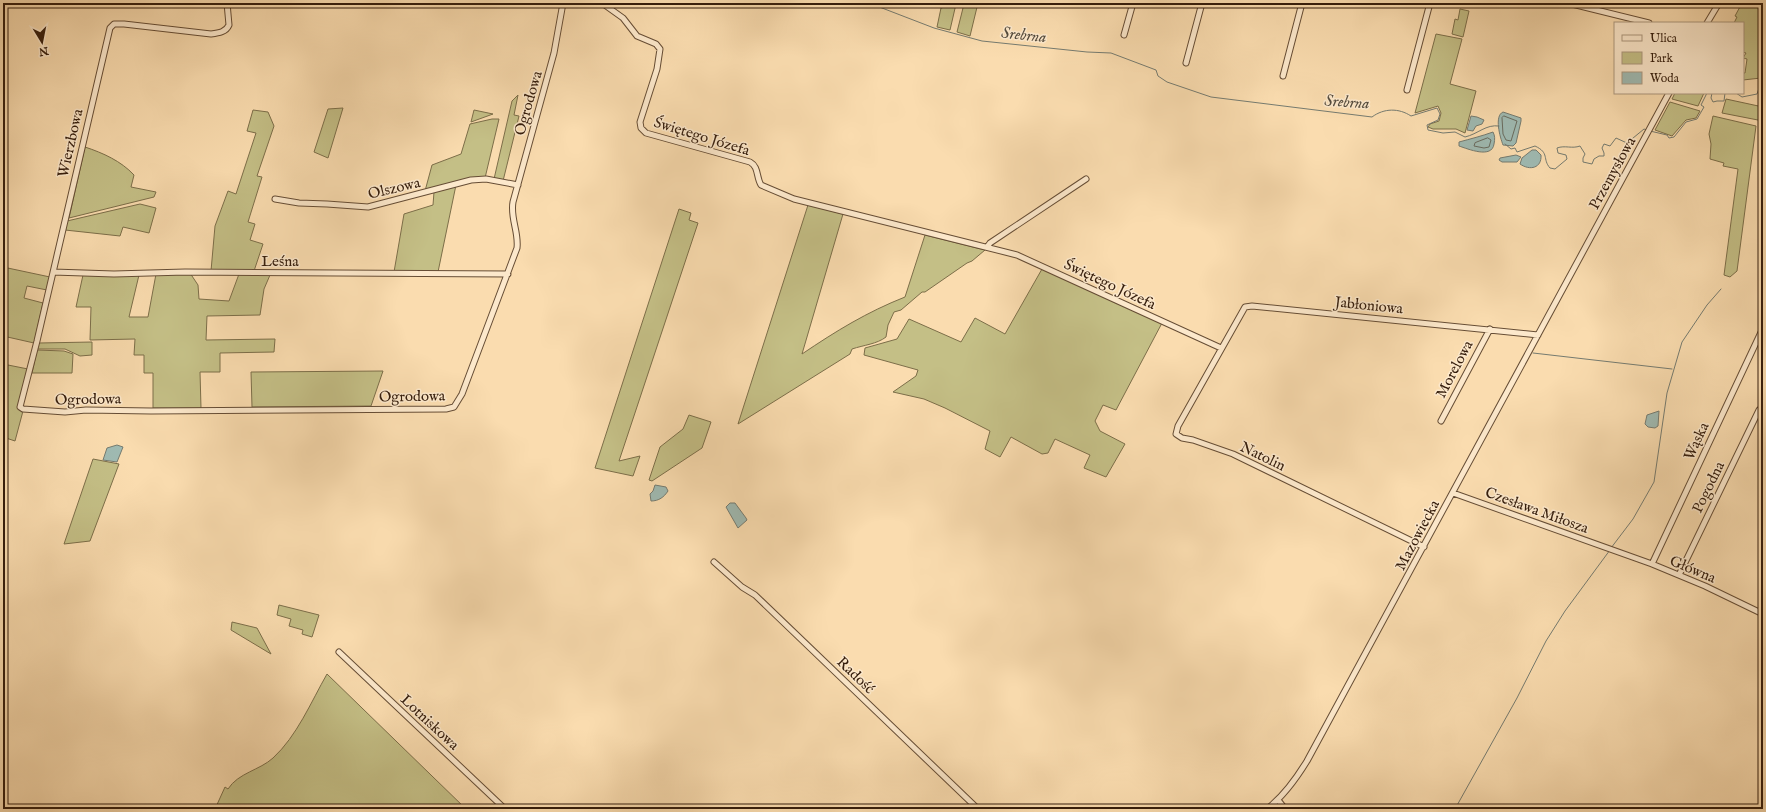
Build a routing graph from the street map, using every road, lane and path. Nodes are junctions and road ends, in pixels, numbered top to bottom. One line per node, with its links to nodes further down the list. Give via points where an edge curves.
1 (227, 3): 22 (street, Wierzbowa, via 229,25 219,33 124,24 111,26)
2 (563, 3): 18 (street, Ogrodowa, via 554,53)
3 (602, 3): 20 (street, Świętego Józefa, via 623,18 639,37 660,48 657,69 641,120 642,128 646,132 750,162 756,168 761,185 790,197)
4 (1133, 3): 12 (street)
5 (1202, 3): 13 (street)
6 (1302, 3): 14 (street)
7 (1430, 3): 15 (street)
8 (1568, 3): 10 (street)
9 (1719, 3): 11 (street)
10 (1645, 22)
11 (1708, 22)
12 (1124, 35)
13 (1186, 63)
14 (1283, 76)
15 (1407, 90)
16 (1668, 94): 21 (street, Przemysłowa)
17 (1086, 179): 20 (street, via 990,243)
18 (518, 185): 19 (street, Olszowa, via 471,180 368,207); 23 (street, Ogrodowa, via 512,208 518,241)
19 (274, 199)
20 (988, 247): 27 (street, Świętego Józefa, via 1023,257)
21 (1576, 264): 26 (street, Mazowiecka)
22 (53, 272): 23 (street, Leśna); 28 (street, Wierzbowa)
23 (508, 274): 28 (street, Ogrodowa, via 460,399 452,408 65,412 32,411)
24 (1763, 328): 35 (street, Wąska)
25 (1490, 329): 26 (street, Jabłoniowa); 27 (street, Jabłoniowa, via 1252,306 1245,307 1242,311); 30 (street, Morelowa)
26 (1538, 335): 31 (street, Mazowiecka)
27 (1221, 348): 32 (street, Natolin, via 1178,426 1178,436 1233,454)
28 (20, 407)
29 (1759, 410): 36 (street, Pogodna)
30 (1441, 421)
31 (1453, 493): 32 (street, Mazowiecka); 33 (street, Czesława Miłosza)
32 (1424, 547): 39 (street, Mazowiecka, via 1307,761)
33 (1611, 550): 35 (street, Główna)
34 (714, 562): 41 (street, Radość, via 755,595)
35 (1652, 564): 36 (street, Główna)
36 (1679, 575): 37 (street, Główna)
37 (1763, 614)
38 (339, 652): 40 (street, Lotniskowa)
39 (1278, 800): 42 (street, Mazowiecka); 43 (street)
40 (505, 809)
41 (978, 809)
42 (1267, 809)
43 (1285, 809)

